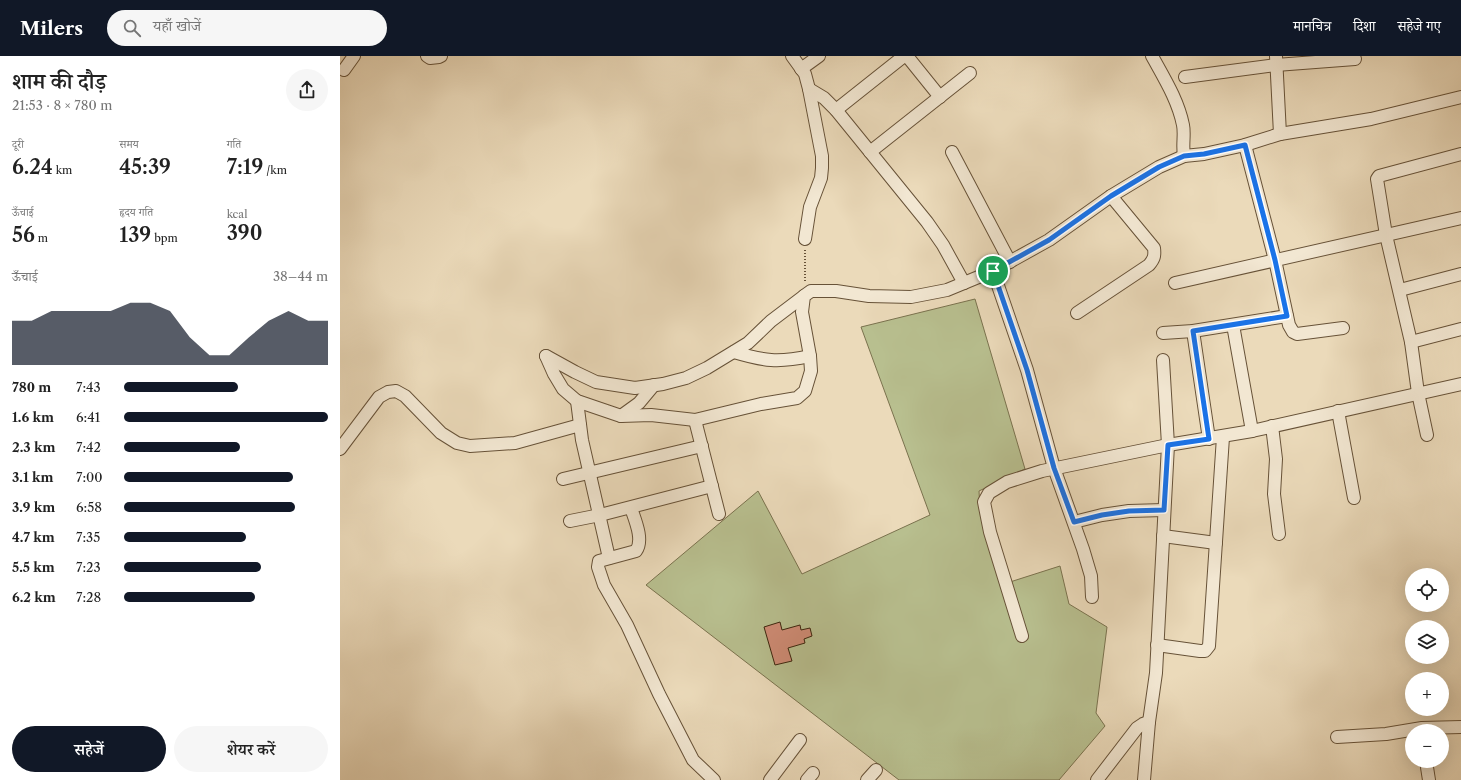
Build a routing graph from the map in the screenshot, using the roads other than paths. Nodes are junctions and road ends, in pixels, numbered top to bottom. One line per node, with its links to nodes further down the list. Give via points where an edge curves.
1 (354, 56): 11 (street)
2 (427, 56): 3 (street)
3 (441, 56)
4 (792, 56): 10 (street)
5 (819, 56): 10 (street)
6 (905, 56): 15 (street); 17 (street)
7 (1152, 56): 23 (street, via 1176,102 1184,126)
8 (1355, 59): 9 (street)
9 (1276, 61): 13 (street); 18 (street)
10 (801, 69): 14 (street)
11 (344, 70)
12 (970, 73): 15 (street)
13 (1185, 77)
14 (809, 88): 17 (street); 27 (street, via 822,168 810,208)
15 (940, 97): 20 (street)
16 (1461, 97): 18 (street, via 1371,119)
17 (836, 110): 20 (street)
18 (1280, 134): 19 (street)
19 (1245, 145): 23 (street); 28 (street)
20 (870, 152): 32 (street, via 927,222)
21 (952, 152): 29 (street)
22 (1461, 154): 26 (street, via 1379,176 1377,179)
23 (1184, 156): 24 (street, via 1159,167)
24 (1111, 196): 29 (street, via 1049,240); 36 (street, via 1154,248 1155,255 1149,265)
25 (1461, 218): 26 (street)
26 (1386, 235): 28 (street); 34 (street)
27 (805, 239)
28 (1275, 260): 33 (street); 37 (street)
29 (1010, 262): 30 (street)
30 (993, 271): 32 (street); 63 (street, via 1027,370)
31 (1461, 274): 34 (street)
32 (964, 283): 35 (street, via 948,290 911,297 869,296 836,291 811,291)
33 (1175, 284)
34 (1400, 290): 43 (street)
35 (804, 296): 44 (street); 45 (street, via 802,312)
36 (1077, 313)
37 (1287, 316): 38 (street); 39 (street, via 1289,325 1297,334)
38 (1233, 325): 41 (street); 56 (street)
39 (1343, 328)
40 (1461, 329): 43 (street)
41 (1193, 331): 42 (street); 59 (street)
42 (1164, 333)
43 (1411, 342): 49 (street)
44 (734, 352): 45 (street, via 759,359 781,361); 48 (street, via 686,378)
45 (810, 356): 53 (street, via 809,380 805,390 797,398)
46 (1163, 360): 60 (street)
47 (1461, 384): 49 (street)
48 (654, 385): 50 (street, via 635,388 596,382 546,356 563,389); 52 (street, via 639,403)
49 (1418, 393): 51 (street); 57 (street)
50 (577, 401): 52 (street); 54 (street)
51 (1338, 411): 55 (street); 67 (street)
52 (621, 416): 53 (street, via 651,415)
53 (695, 420): 61 (street)
54 (580, 425): 62 (street, via 515,443 470,446 457,443 441,433 405,396 396,391 379,397); 64 (street)
55 (1272, 426): 56 (street); 74 (street, via 1276,458 1274,494)
56 (1252, 431): 58 (street)
57 (1427, 435)
58 (1224, 436): 59 (street); 76 (street)
59 (1209, 439): 60 (street)
60 (1168, 445): 63 (street); 69 (street)
61 (702, 446): 64 (street); 66 (street)
62 (340, 449)
63 (1054, 468): 73 (street); 79 (street, via 1007,482 989,493 984,502 990,532)
64 (589, 472): 65 (street); 71 (street)
65 (563, 479)
66 (712, 486): 68 (street); 70 (street)
67 (1354, 498)
68 (632, 508): 71 (street); 77 (street, via 640,540 638,548 636,551)
69 (1164, 510): 73 (street, via 1129,511); 75 (street)
70 (719, 514)
71 (600, 515): 72 (street); 77 (street)
72 (570, 521)
73 (1074, 522): 78 (street, via 1091,576)
74 (1279, 534)
75 (1163, 536): 76 (street); 80 (street)
76 (1216, 543): 80 (street, via 1209,646 1205,651 1200,651)
77 (609, 558): 89 (street, via 599,561 598,567 604,585 627,625 659,694 694,760)
78 (1092, 597)
79 (1022, 636)
80 (1157, 645): 81 (street)
81 (1149, 722): 92 (street, via 1137,728); 93 (street)
82 (1461, 727): 83 (street)
83 (1449, 728)
84 (1405, 731): 85 (street)
85 (1337, 737)
86 (800, 740): 90 (street)
87 (1427, 768): 94 (street)
88 (876, 770): 91 (street)
89 (714, 780)
90 (770, 780)
91 (867, 780)
92 (1097, 780)
93 (1144, 780)
94 (1430, 780)

